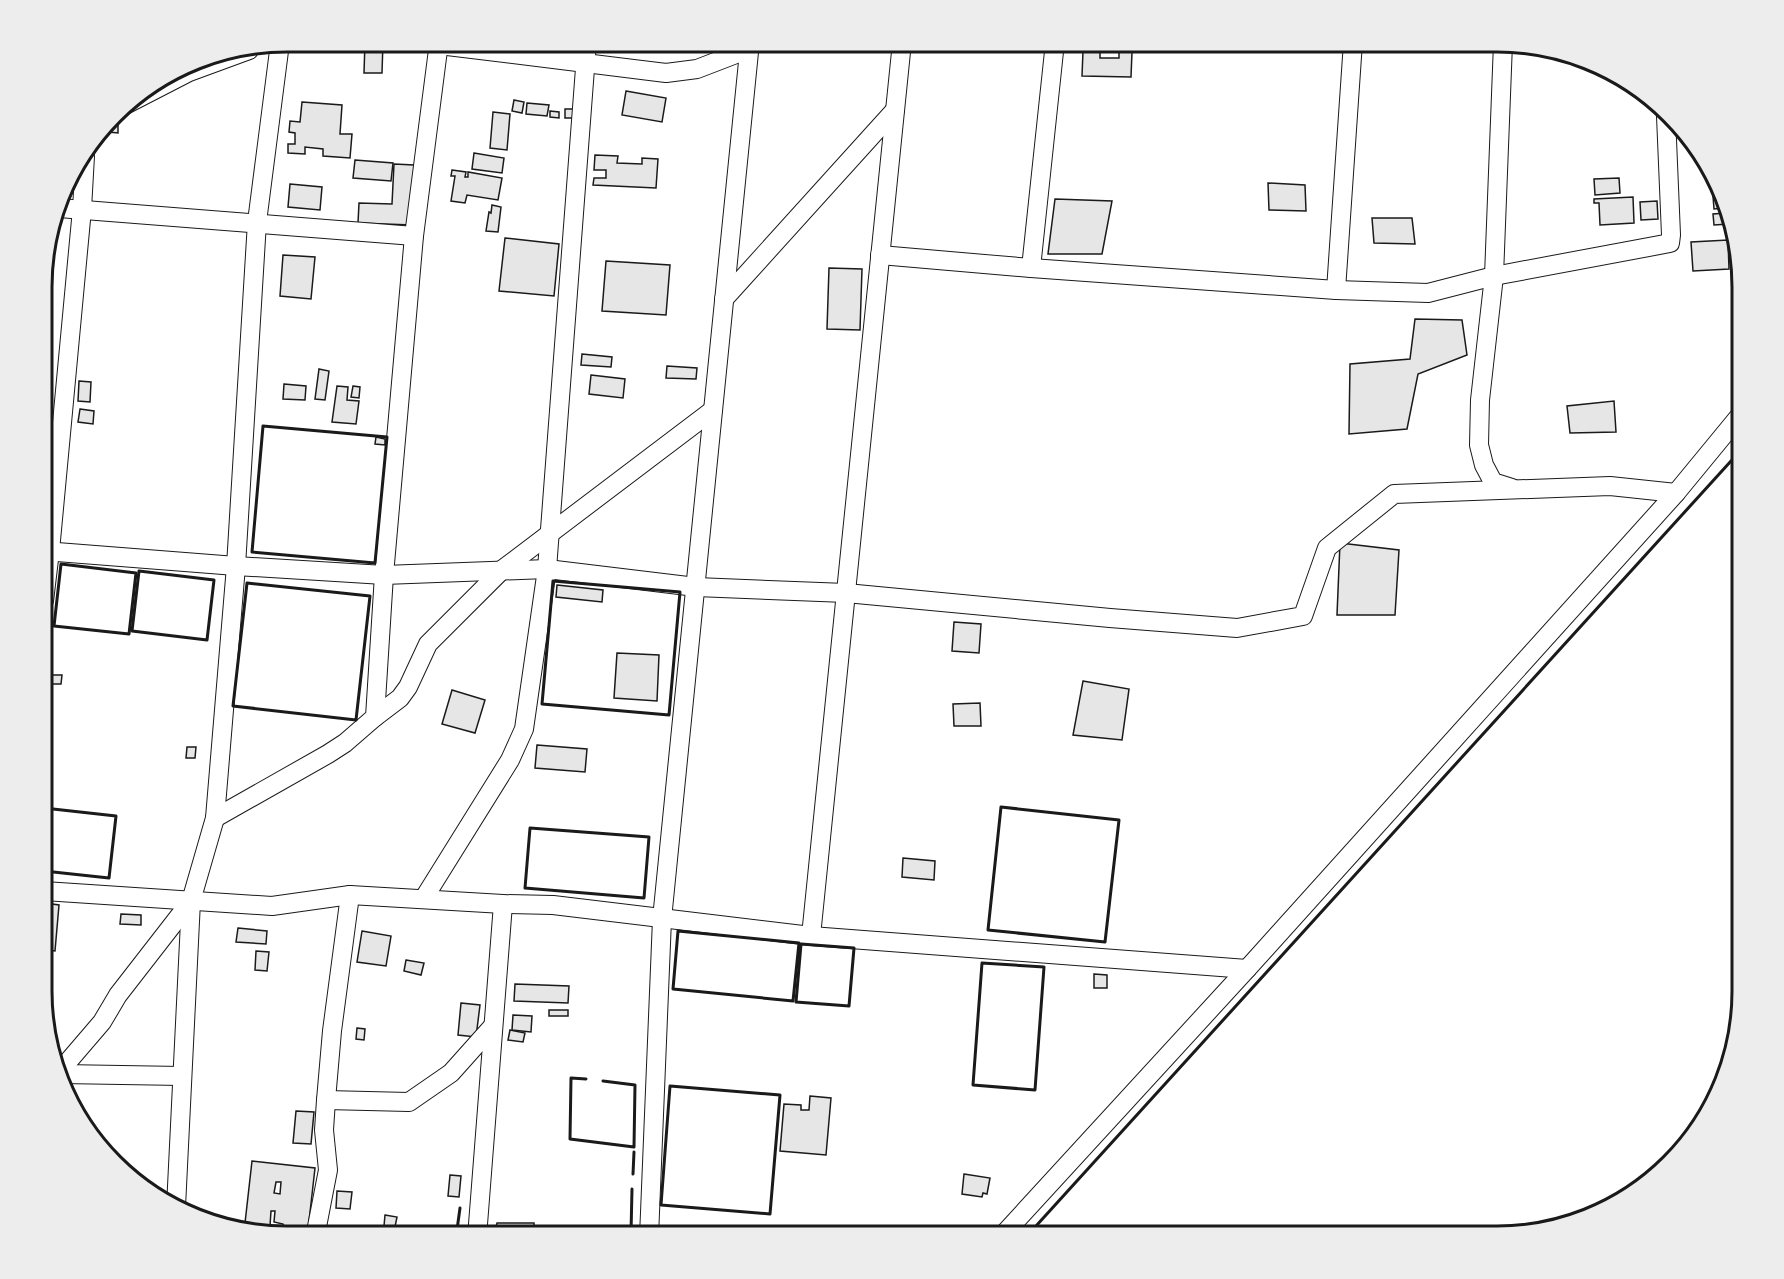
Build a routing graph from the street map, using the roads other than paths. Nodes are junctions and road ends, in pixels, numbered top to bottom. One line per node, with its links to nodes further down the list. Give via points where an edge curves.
1 (435, 52): 18 (street)
2 (507, 52): 11 (street)
3 (586, 52): 11 (street)
4 (735, 52): 11 (street, via 697,69 666,73)
5 (749, 52): 23 (street)
6 (901, 52): 12 (street)
7 (1054, 52): 20 (street)
8 (1352, 52): 22 (street)
9 (1503, 52): 21 (street)
10 (279, 53): 17 (street)
11 (585, 62): 29 (street)
12 (895, 110): 19 (street); 23 (street)
13 (1666, 125): 21 (street, via 1670,243)
14 (84, 170): 16 (street)
15 (66, 208): 16 (street)
16 (82, 209): 17 (street); 28 (street)
17 (257, 222): 18 (street); 31 (street)
18 (414, 236): 34 (street)
19 (880, 255): 20 (street); 36 (street)
20 (1031, 268): 22 (street)
21 (1494, 276): 22 (street, via 1428,293); 26 (street, via 1479,445 1493,482 1509,488)
22 (1336, 290)
23 (724, 299): 24 (street)
24 (713, 410): 29 (street); 35 (street)
25 (1732, 426): 27 (street)
26 (1610, 486): 27 (street); 36 (street, via 1394,494 1327,548 1304,616 1236,628)
27 (1676, 493): 46 (street)
28 (52, 502)
29 (549, 535): 32 (street); 33 (street)
30 (52, 551): 31 (street)
31 (236, 566): 34 (street); 38 (street)
32 (503, 569): 33 (street); 34 (street); 37 (street, via 428,644 408,687)
33 (547, 569): 35 (street); 41 (street, via 524,729 510,760)
34 (384, 575): 37 (street)
35 (696, 587): 36 (street); 44 (street)
36 (846, 593): 45 (street)
37 (375, 717): 38 (street, via 328,754)
38 (215, 818): 42 (street)
39 (52, 892): 42 (street)
40 (350, 895): 41 (street); 42 (street, via 272,906); 51 (street)
41 (424, 898): 43 (street)
42 (191, 901): 48 (street); 50 (street)
43 (503, 904): 44 (street, via 553,905); 47 (street)
44 (662, 919): 45 (street); 55 (street)
45 (811, 936): 46 (street)
46 (1246, 969): 56 (street)
47 (494, 1026): 51 (street, via 451,1073 409,1102); 54 (street)
48 (65, 1068)
49 (67, 1073): 50 (street)
50 (182, 1076): 52 (street)
51 (326, 1100): 53 (street, via 328,1170)
52 (176, 1198)
53 (317, 1226)
54 (478, 1226)
55 (649, 1226)
56 (1011, 1226)

